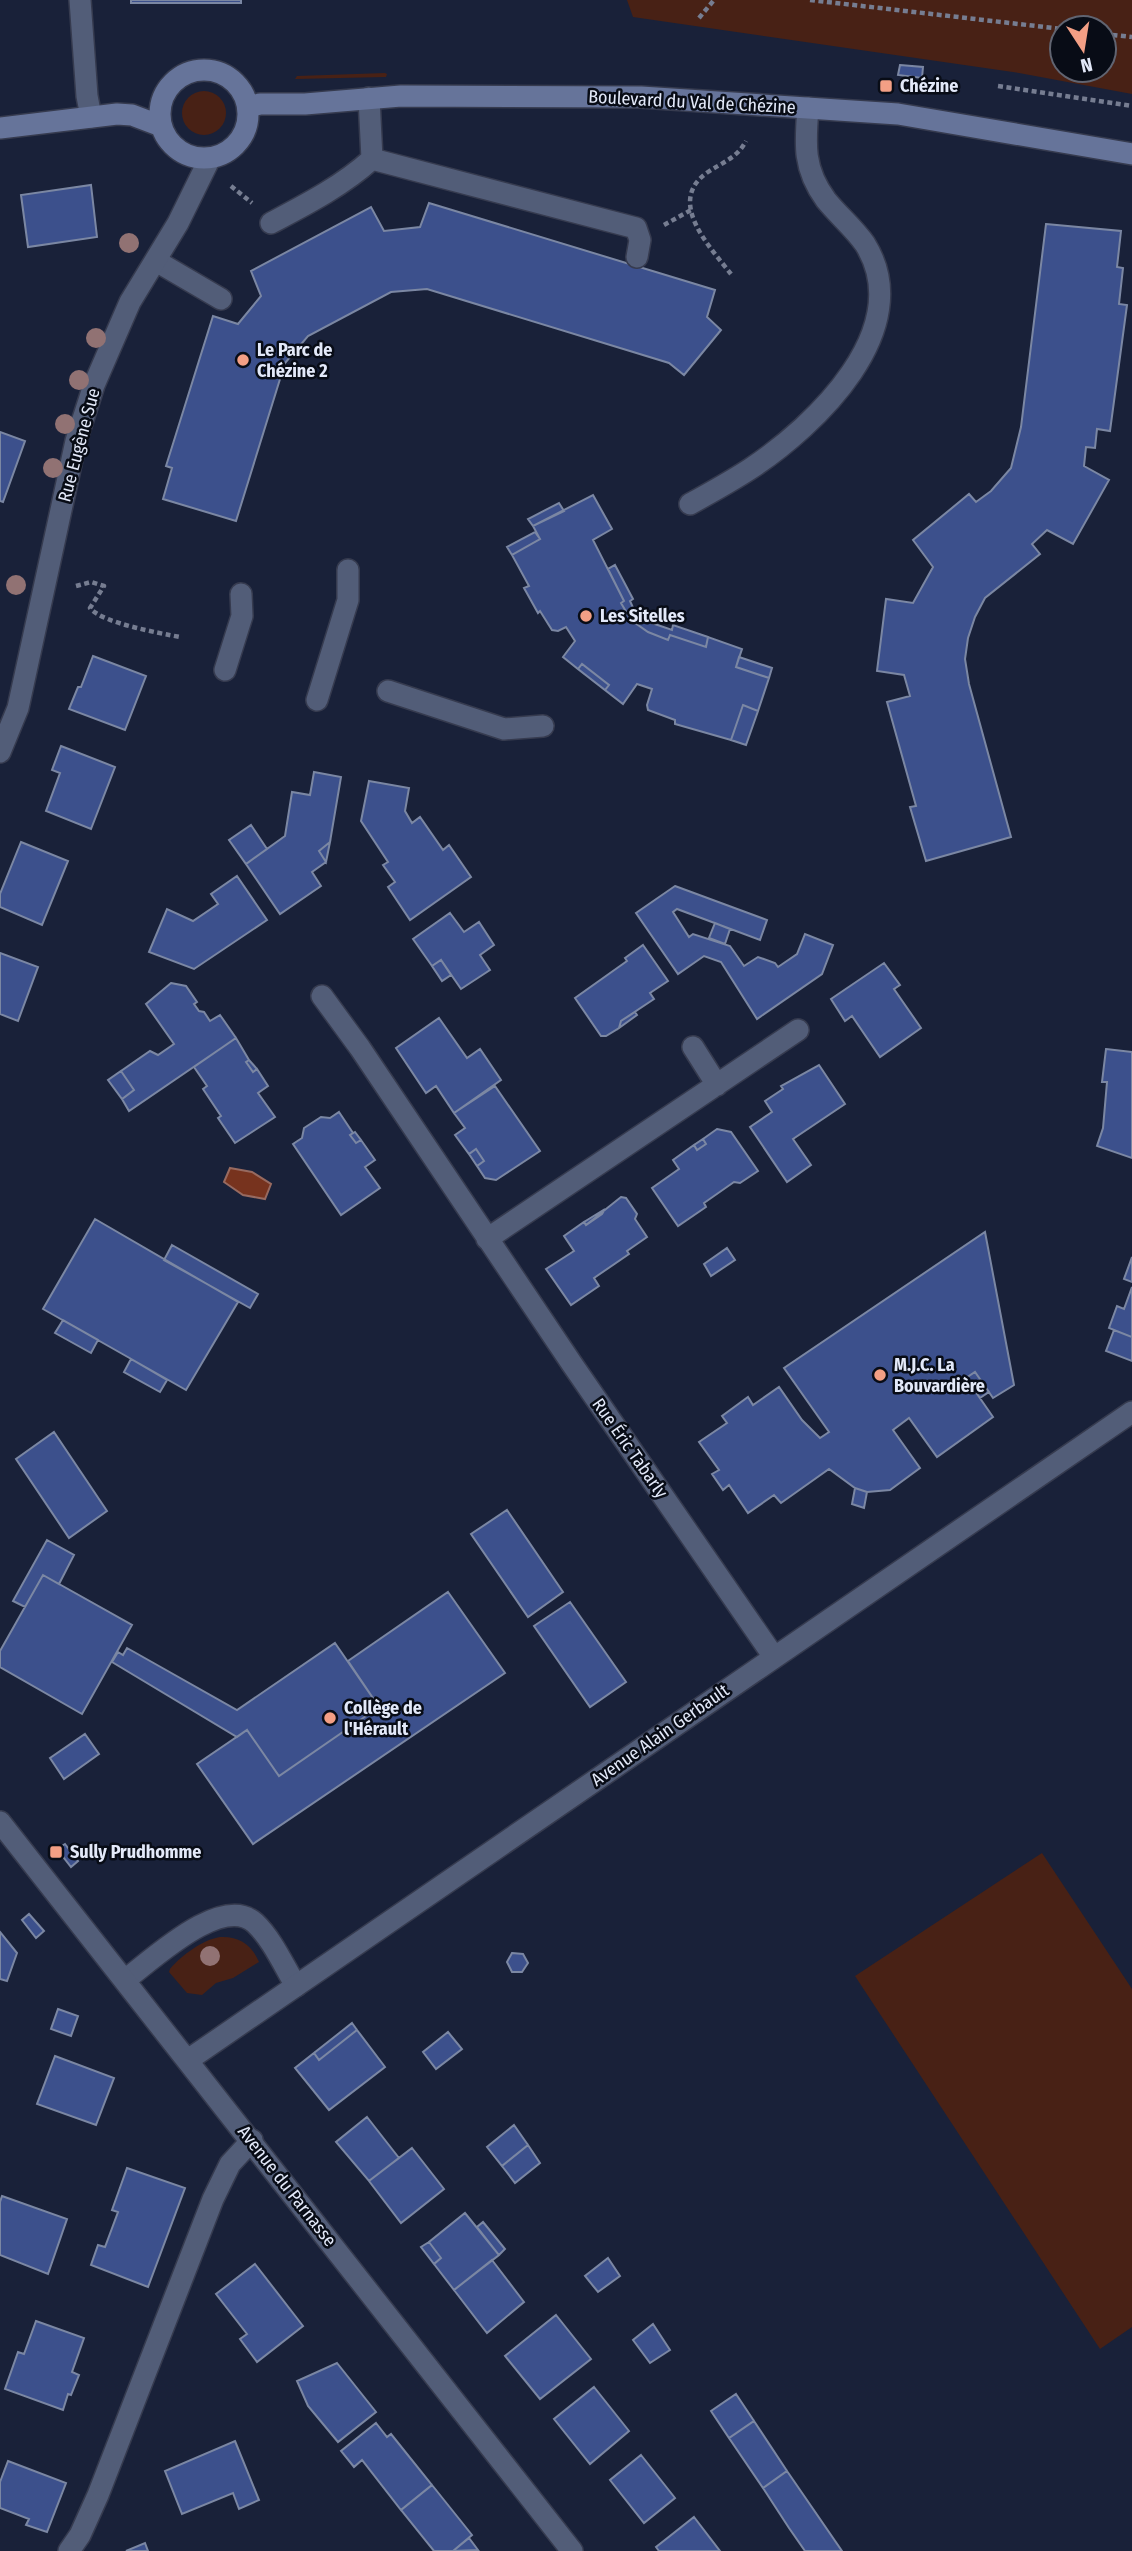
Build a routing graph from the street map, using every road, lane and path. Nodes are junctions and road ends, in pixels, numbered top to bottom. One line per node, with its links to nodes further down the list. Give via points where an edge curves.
1 (80, 0): 11 (street)
2 (714, 0): 4 (path)
3 (810, 0): 5 (path)
4 (699, 18)
5 (1048, 27)
6 (998, 86): 8 (path)
7 (369, 98): 9 (street, Boulevard du Val de Chézine); 10 (street, Boulevard du Val de Chézine, via 642,97); 17 (street)
8 (1132, 106)
9 (248, 107): 12 (street, via 240,87 223,73 190,72 165,92); 16 (street, via 242,137 228,151)
10 (808, 108): 15 (street, Boulevard du Val de Chézine, via 898,114); 23 (street, via 807,163 826,200 873,261 880,283 877,325 868,348 825,405 751,468)
11 (91, 117): 12 (street, via 132,115); 13 (street)
12 (161, 126): 16 (street, via 174,147)
13 (0, 128)
14 (746, 141): 21 (path, via 735,157 705,173 690,194 700,235)
15 (1132, 154)
16 (210, 158): 20 (street, Rue Eugène Sue)
17 (372, 159): 18 (street, via 318,199); 19 (street, via 636,228 640,240)
18 (271, 223)
19 (637, 257)
20 (156, 261): 22 (street); 32 (street, Rue Eugène Sue, via 115,334 76,441 18,708)
21 (731, 274)
22 (220, 299)
23 (690, 504)
24 (348, 570): 30 (street, via 348,600)
25 (70, 590): 27 (path, via 82,583 102,584 90,608 93,612)
26 (241, 594): 28 (street, via 242,616)
27 (180, 637)
28 (225, 670)
29 (388, 691): 31 (street, via 504,729)
30 (317, 700)
31 (543, 726)
32 (0, 752)
33 (322, 996): 37 (street, Rue Éric Tabarly)
34 (798, 1030): 36 (street)
35 (693, 1047): 36 (street)
36 (717, 1085): 37 (street)
37 (487, 1239): 39 (street, Rue Éric Tabarly)
38 (1132, 1412): 39 (street, Avenue Alain Gerbault)
39 (774, 1657): 42 (street, Avenue Alain Gerbault)
40 (0, 1822): 41 (street, Avenue du Parnasse)
41 (125, 1980): 42 (street, via 201,1924 241,1914 265,1936); 43 (street, Avenue du Parnasse)
42 (296, 1986): 43 (street, Avenue Alain Gerbault)
43 (188, 2060): 44 (street, Avenue du Parnasse)
44 (252, 2140): 45 (street, via 229,2164 217,2190 98,2495); 46 (street, Avenue du Parnasse)
45 (69, 2551)
46 (572, 2551)

